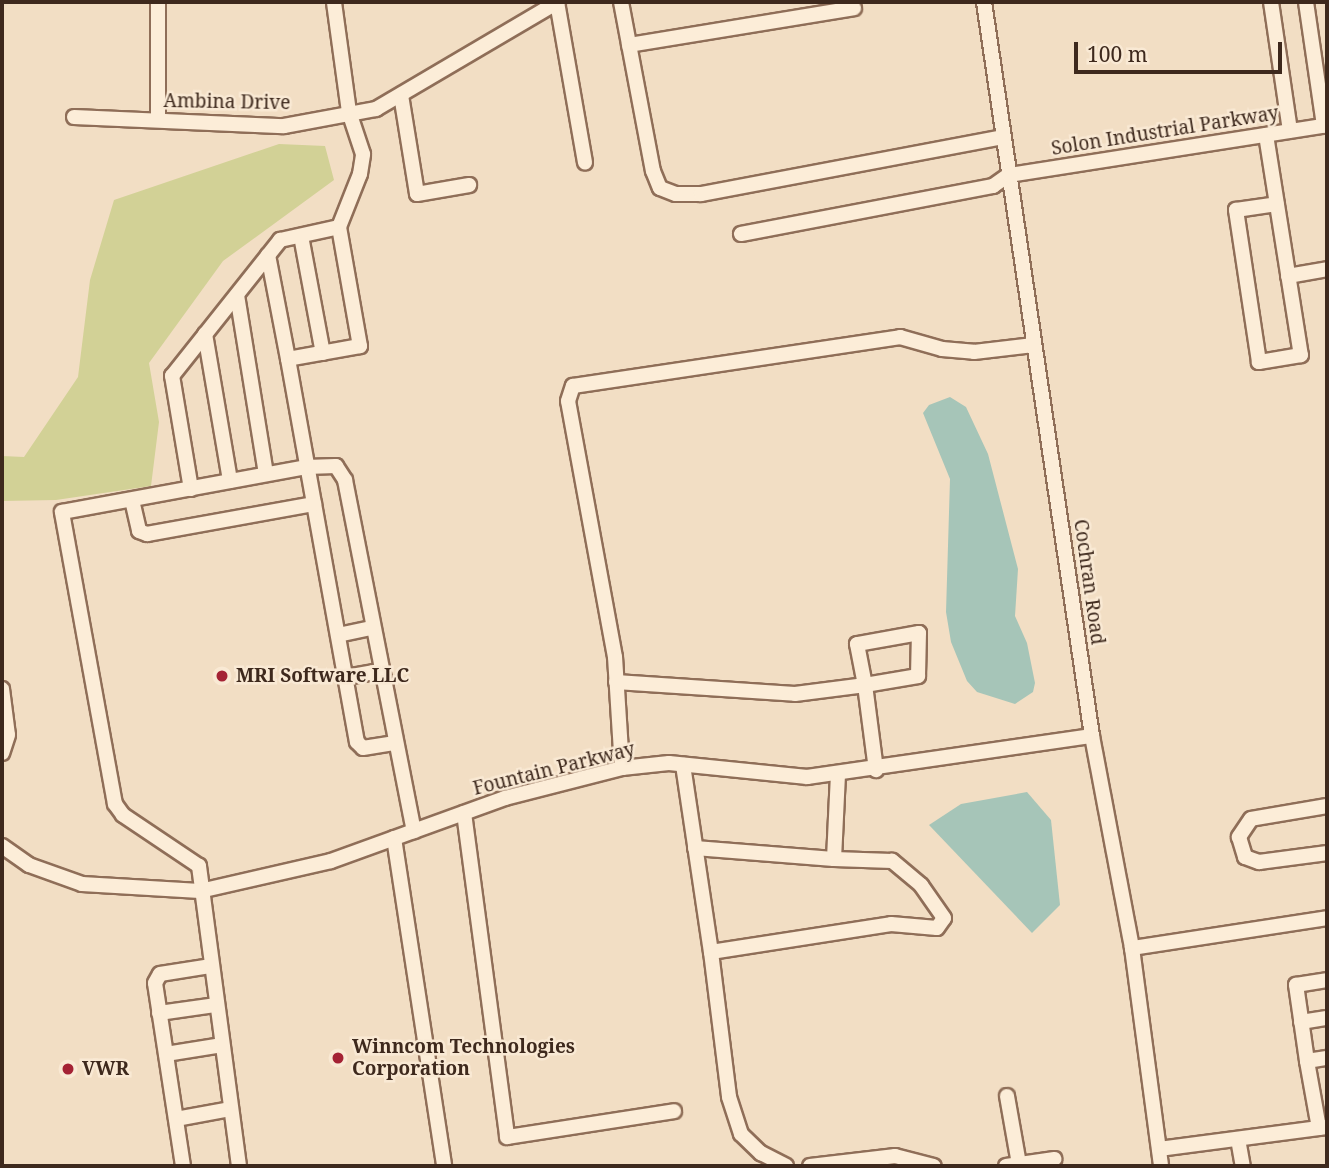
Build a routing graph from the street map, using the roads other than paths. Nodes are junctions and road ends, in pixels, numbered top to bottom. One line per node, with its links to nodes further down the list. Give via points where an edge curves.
1 (158, 2): 13 (street)
2 (334, 2): 11 (street)
3 (558, 2): 10 (street, Ambina Drive); 18 (street)
4 (621, 2): 9 (street)
5 (984, 2): 17 (street, Cochran Road)
6 (1271, 2): 15 (street)
7 (1306, 2): 14 (street)
8 (854, 8): 9 (street)
9 (629, 45): 17 (street, via 653,171 660,188 676,194 701,194)
10 (401, 95): 11 (street, Ambina Drive, via 376,109); 20 (street, via 417,194)
11 (349, 112): 13 (street, Ambina Drive, via 284,125); 22 (street, via 363,154)
12 (74, 117): 13 (street, Ambina Drive)
13 (158, 120)
14 (1326, 126): 15 (street, Solon Industrial Parkway)
15 (1290, 131): 16 (street, Solon Industrial Parkway)
16 (1266, 135): 19 (street, Solon Industrial Parkway); 21 (street)
17 (1004, 137): 19 (street, Cochran Road)
18 (585, 163)
19 (1009, 175): 23 (street, Solon Industrial Parkway, via 992,186); 30 (street, Cochran Road)
20 (470, 185)
21 (1277, 204): 27 (street); 27 (street, via 1236,210 1259,362 1301,355)
22 (339, 227): 24 (street); 31 (street, via 360,346)
23 (741, 234)
24 (301, 236): 25 (street, via 280,240); 31 (street)
25 (268, 255): 28 (street); 32 (street)
26 (1327, 269): 27 (street)
27 (1288, 275)
28 (237, 295): 29 (street); 34 (street)
29 (205, 334): 35 (street); 36 (street, via 172,376)
30 (1034, 345): 43 (street, via 974,352 900,337 573,386 568,401); 46 (street, Cochran Road)
31 (323, 353): 32 (street)
32 (288, 359): 33 (street)
33 (306, 467): 34 (street); 38 (street); 39 (street, via 336,466 345,480)
34 (266, 474): 35 (street)
35 (230, 481): 36 (street)
36 (191, 489): 37 (street)
37 (132, 500): 38 (street, via 139,531 147,534); 61 (street, via 62,512 115,804 123,815 199,866)
38 (313, 504): 40 (street)
39 (372, 628): 40 (street); 41 (street)
40 (338, 635): 42 (street)
41 (381, 671): 42 (street); 47 (street)
42 (346, 677): 47 (street, via 357,742 363,748)
43 (616, 681): 44 (street, via 795,694); 50 (street)
44 (865, 684): 44 (street, via 857,644 919,633 918,676); 51 (street)
45 (2, 689): 48 (street, via 8,735)
46 (1092, 736): 51 (street, Fountain Parkway); 63 (street, Cochran Road)
47 (394, 743): 55 (street)
48 (2, 753)
49 (684, 765): 50 (street, Fountain Parkway); 52 (street, Fountain Parkway, via 807,778); 58 (street)
50 (622, 768): 54 (street, Fountain Parkway)
51 (876, 770): 52 (street, Fountain Parkway)
52 (838, 774): 60 (street)
53 (1327, 806): 59 (street, via 1251,819 1242,827 1239,848 1245,857 1259,862)
54 (464, 813): 55 (street, Fountain Parkway); 77 (street, via 507,1137)
55 (414, 831): 56 (street, Fountain Parkway)
56 (394, 838): 61 (street, Fountain Parkway, via 331,861); 86 (street)
57 (2, 846): 61 (street, Fountain Parkway, via 29,865 82,884)
58 (695, 848): 60 (street); 64 (street)
59 (1327, 853)
60 (834, 859): 64 (street, via 892,861 920,885 944,918 937,928 891,924)
61 (200, 891): 65 (street)
62 (1327, 918): 63 (street)
63 (1132, 948): 81 (street, Cochran Road)
64 (711, 952): 87 (street, via 729,1097 741,1134 761,1153)
65 (211, 966): 67 (street); 68 (street, via 160,974 155,983)
66 (1327, 980): 70 (street, via 1296,985)
67 (216, 1005): 68 (street); 71 (street)
68 (159, 1013): 72 (street)
69 (1327, 1018): 70 (street)
70 (1301, 1022): 74 (street)
71 (222, 1045): 72 (street); 76 (street)
72 (166, 1054): 78 (street)
73 (1327, 1058): 74 (street)
74 (1307, 1061): 79 (street)
75 (1007, 1096): 83 (street)
76 (231, 1109): 78 (street); 85 (street)
77 (674, 1111)
78 (176, 1119): 84 (street)
79 (1323, 1128): 80 (street)
80 (1238, 1139): 81 (street); 91 (street)
81 (1159, 1149): 90 (street, Cochran Road)
82 (1054, 1158): 83 (street)
83 (1013, 1165)
84 (183, 1166)
85 (239, 1166)
86 (444, 1166)
87 (786, 1166)
88 (810, 1166): 89 (street, via 895,1156)
89 (934, 1166)
90 (1161, 1166)
91 (1243, 1166)

